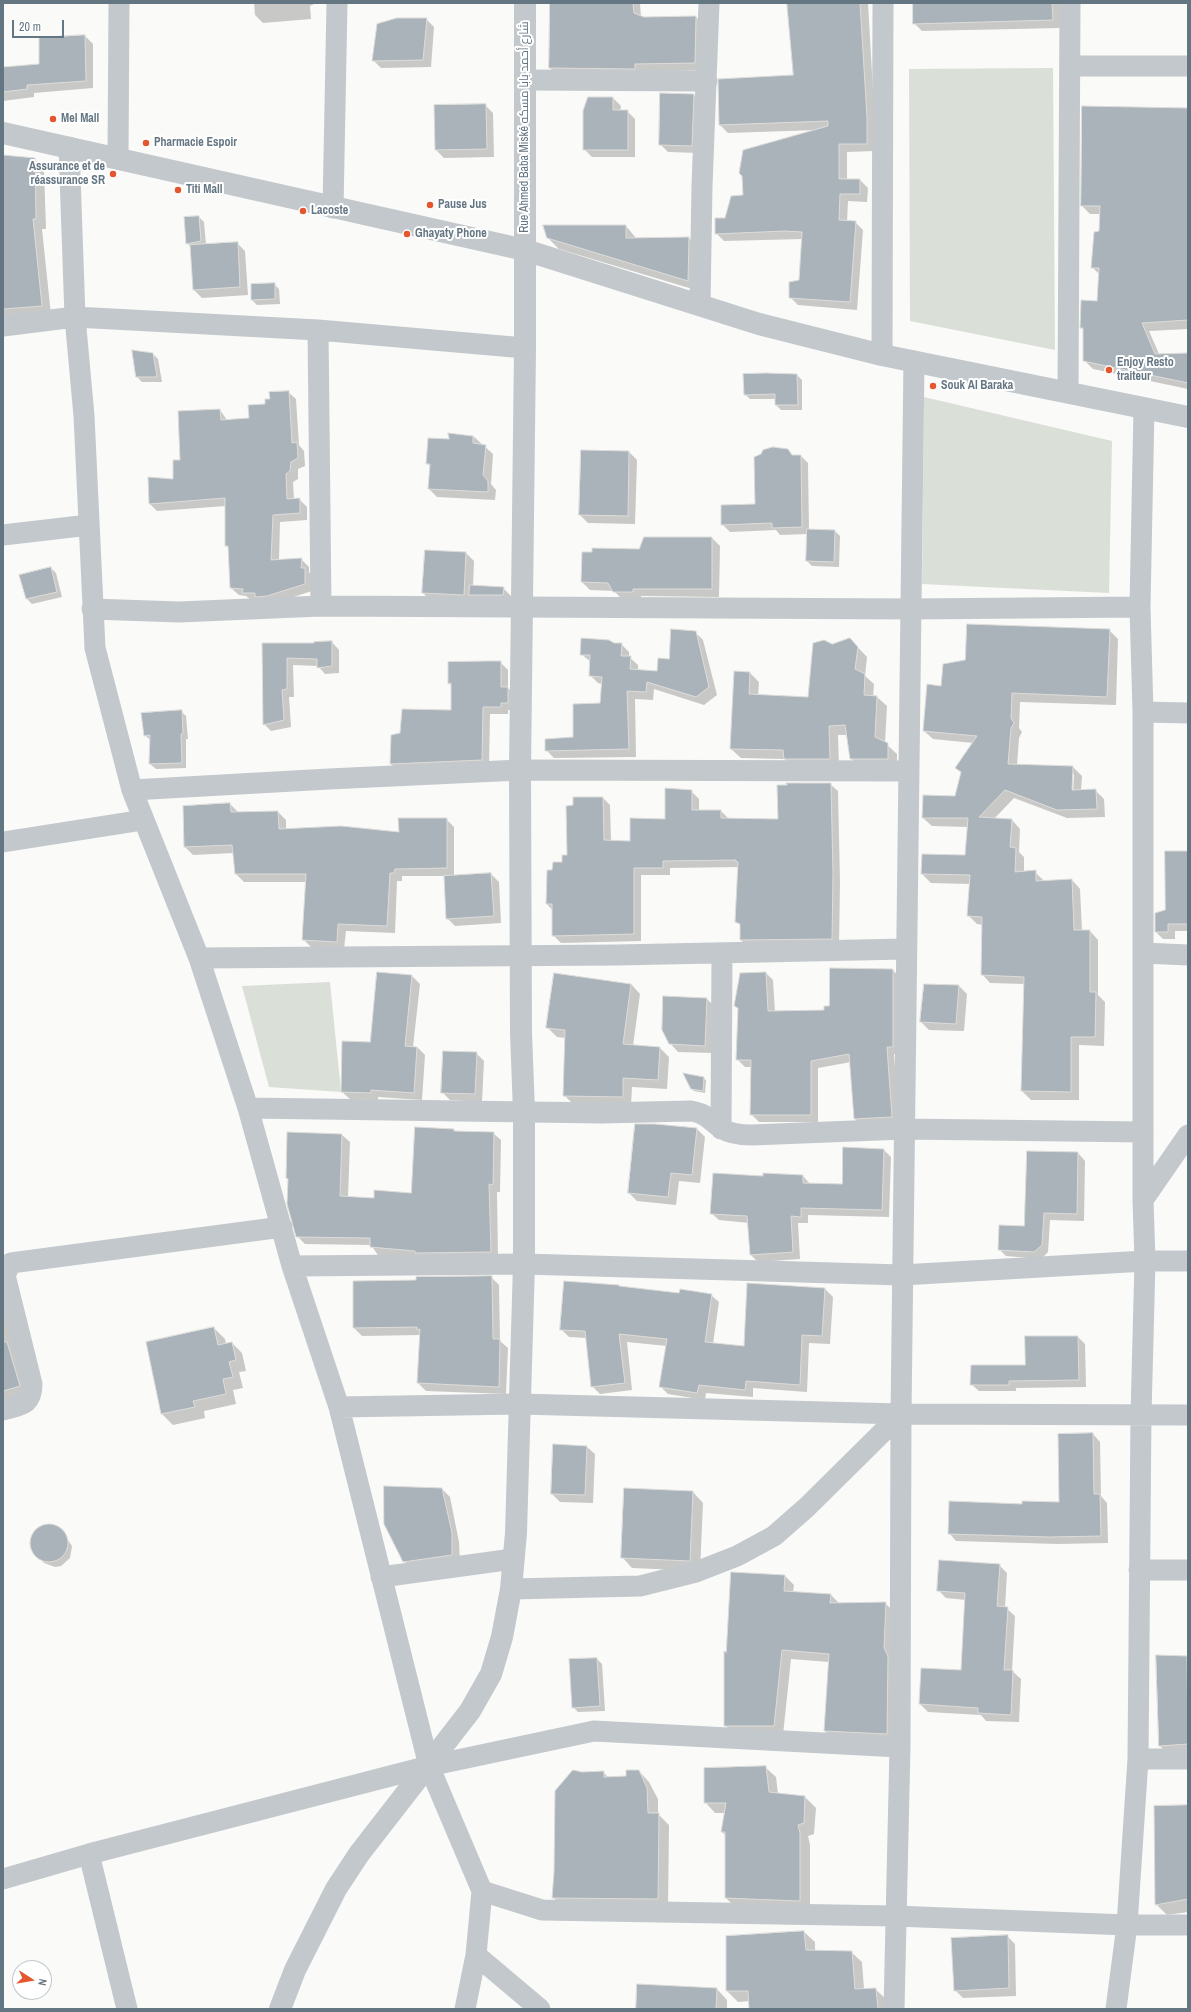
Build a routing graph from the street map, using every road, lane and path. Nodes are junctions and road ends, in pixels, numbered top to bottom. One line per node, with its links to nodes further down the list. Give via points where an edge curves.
1 (119, 3): 13 (street)
2 (337, 3): 14 (street)
3 (525, 3): 9 (street, Rue Ahmed Baba Miské شارع أحمد بابا مسكه)
4 (709, 3): 10 (street)
5 (883, 3): 21 (street)
6 (1070, 3): 7 (street)
7 (1071, 66): 8 (street); 23 (street)
8 (1188, 66)
9 (525, 80): 10 (street); 15 (street, Rue Ahmed Baba Miské شارع أحمد بابا مسكه)
10 (707, 81): 16 (street)
11 (3, 133): 12 (street)
12 (69, 147): 13 (street); 17 (street)
13 (118, 158): 14 (street)
14 (333, 208): 15 (street)
15 (525, 250): 16 (street); 20 (street, Rue Ahmed Baba Miské شارع أحمد بابا مسكه)
16 (700, 305): 21 (street, via 759,324)
17 (75, 317): 18 (street); 19 (street); 26 (street, via 84,416)
18 (3, 326)
19 (318, 330): 20 (street); 28 (street)
20 (525, 348): 29 (street, Rue Ahmed Baba Miské شارع أحمد بابا مسكه)
21 (882, 355): 22 (street)
22 (914, 361): 23 (street); 32 (street)
23 (1068, 392): 24 (street)
24 (1144, 408): 25 (street); 30 (street)
25 (1188, 417)
26 (89, 524): 27 (street); 31 (street)
27 (3, 535)
28 (321, 606): 29 (street); 31 (street, via 179,612)
29 (522, 607): 32 (street); 35 (street, Rue Ahmed Baba Miské شارع أحمد بابا مسكه)
30 (1140, 607): 32 (street); 33 (street)
31 (92, 609): 37 (street, via 95,648)
32 (911, 609): 36 (street)
33 (1143, 712): 34 (street); 41 (street)
34 (1188, 713)
35 (520, 770): 36 (street); 37 (street); 44 (street, Rue Ahmed Baba Miské شارع أحمد بابا مسكه)
36 (909, 771): 40 (street)
37 (132, 790): 38 (street)
38 (143, 820): 39 (street); 45 (street)
39 (3, 842)
40 (906, 950): 42 (street); 49 (street)
41 (1143, 953): 43 (street); 50 (street)
42 (722, 954): 44 (street); 48 (street)
43 (1188, 955)
44 (520, 956): 45 (street); 47 (street, Rue Ahmed Baba Miské شارع أحمد بابا مسكه)
45 (199, 958): 46 (street)
46 (248, 1108): 47 (street); 53 (street)
47 (524, 1112): 48 (street, via 692,1111 703,1113); 57 (street, Rue Ahmed Baba Miské شارع أحمد بابا مسكه)
48 (721, 1129): 49 (street, via 737,1135 752,1135)
49 (904, 1129): 50 (street); 59 (street)
50 (1143, 1132): 52 (street)
51 (1188, 1135): 52 (street)
52 (1143, 1200): 55 (street)
53 (282, 1227): 54 (street, via 11,1263); 58 (street)
54 (5, 1261): 62 (street, via 5,1275 32,1391 31,1398 25,1403)
55 (1145, 1261): 56 (street); 59 (street); 64 (street)
56 (1188, 1261)
57 (524, 1264): 58 (street); 59 (street); 60 (street, Rue Ahmed Baba Miské شارع أحمد بابا مسكه)
58 (292, 1266): 61 (street)
59 (902, 1275): 63 (street)
60 (519, 1404): 61 (street); 63 (street); 66 (street, Rue Ahmed Baba Miské شارع أحمد بابا مسكه)
61 (339, 1407): 69 (street)
62 (3, 1410)
63 (901, 1414): 64 (street); 70 (street, via 774,1536 737,1556 696,1572 640,1586); 71 (street)
64 (1141, 1415): 65 (street); 67 (street)
65 (1188, 1415)
66 (514, 1559): 69 (street); 70 (street, Rue Ahmed Baba Miské شارع أحمد بابا مسكه)
67 (1139, 1570): 68 (street); 72 (street)
68 (1188, 1570)
69 (381, 1577): 74 (street)
70 (511, 1589): 74 (street, Rue Ahmed Baba Miské شارع أحمد بابا مسكه, via 502,1637 490,1674 470,1711)
71 (900, 1747): 74 (street, via 594,1731); 78 (street)
72 (1138, 1759): 73 (street); 79 (street)
73 (1188, 1759)
74 (429, 1766): 75 (street); 77 (street); 83 (street, Rue Ahmed Baba Miské شارع أحمد بابا مسكه, via 359,1854 336,1889 295,1970)
75 (89, 1854): 76 (street); 82 (street)
76 (3, 1879)
77 (482, 1891): 78 (street, via 542,1910); 81 (street)
78 (895, 1916): 79 (street); 86 (street)
79 (1127, 1925): 80 (street); 87 (street)
80 (1188, 1925)
81 (476, 1955): 84 (street); 85 (street)
82 (127, 2009)
83 (280, 2009)
84 (465, 2009)
85 (540, 2009)
86 (894, 2009)
87 (1116, 2009)

